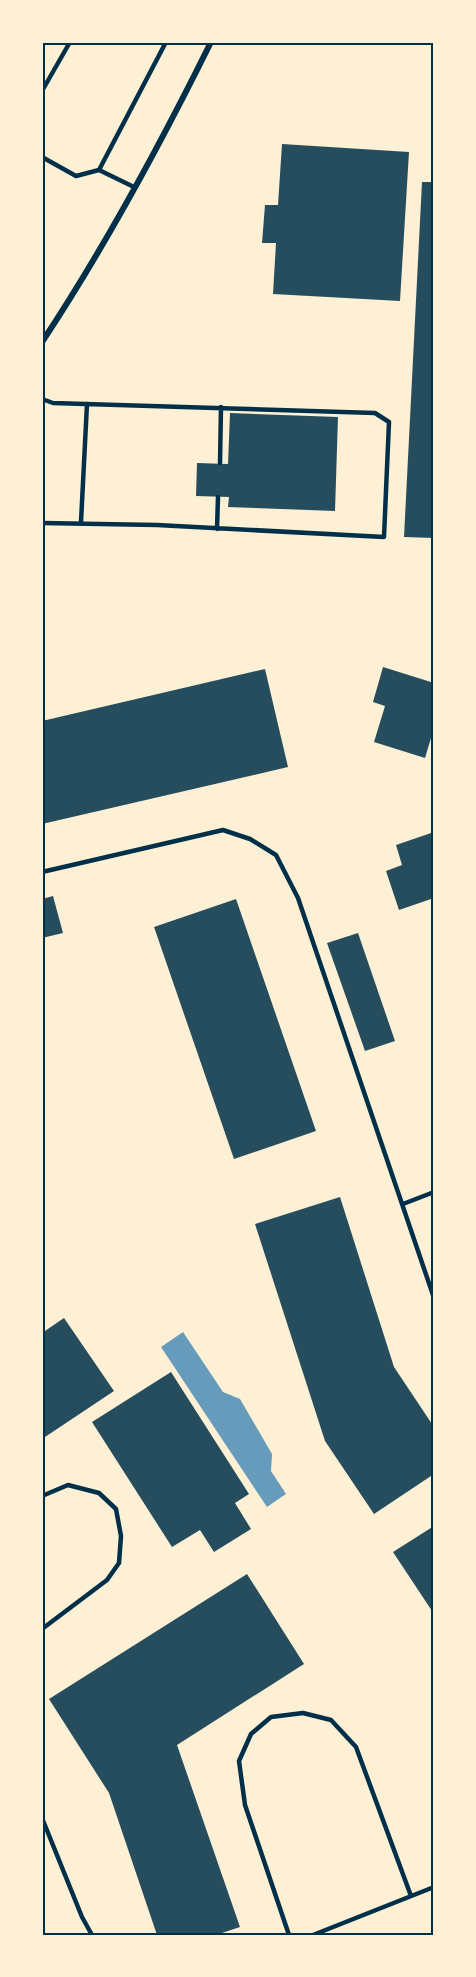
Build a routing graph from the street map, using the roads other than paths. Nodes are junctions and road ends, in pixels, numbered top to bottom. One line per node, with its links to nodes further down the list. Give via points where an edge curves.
1 (70, 42): 4 (lane)
2 (166, 42): 6 (lane)
3 (211, 42): 7 (street)
4 (42, 91)
5 (42, 157): 6 (lane, via 76,176)
6 (99, 170): 7 (lane)
7 (134, 187): 8 (street)
8 (42, 342)
9 (42, 399): 10 (lane, via 53,404)
10 (87, 404): 11 (lane); 14 (lane)
11 (221, 407): 12 (lane); 16 (lane, via 375,413 389,422 384,537)
12 (220, 463)
13 (218, 497): 16 (lane)
14 (81, 522): 15 (lane); 16 (lane)
15 (42, 523)
16 (217, 528)
17 (42, 872): 19 (lane, via 223,830 250,839 276,855 298,898)
18 (434, 1192): 19 (lane)
19 (403, 1204): 20 (lane)
20 (434, 1298)
21 (42, 1496): 22 (lane, via 68,1485 99,1493 116,1509 121,1536 119,1563 107,1580)
22 (42, 1629)
23 (42, 1818): 26 (lane)
24 (434, 1887): 25 (lane)
25 (411, 1896): 27 (lane, via 356,1747 331,1720 303,1713 271,1717 251,1734 239,1761 245,1805); 28 (lane)
26 (92, 1935)
27 (289, 1935)
28 (313, 1935)

